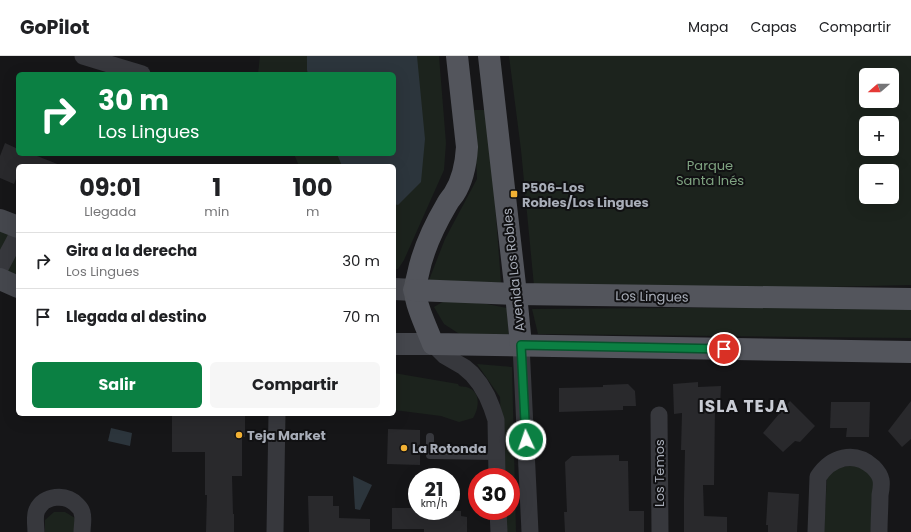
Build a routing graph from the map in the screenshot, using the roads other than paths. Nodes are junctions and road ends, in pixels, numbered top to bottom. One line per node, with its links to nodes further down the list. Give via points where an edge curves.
1 (83, 56): 4 (street)
2 (457, 56): 5 (main road)
3 (489, 56): 6 (main road, Avenida Los Robles)
4 (135, 72)
5 (460, 80): 6 (main road); 13 (main road, via 467,147 464,172 432,231 419,265)
6 (492, 80): 14 (main road, Avenida Los Robles)
7 (0, 220): 8 (main road)
8 (16, 226)
9 (16, 238): 10 (street)
10 (0, 268)
11 (0, 279): 12 (main road)
12 (16, 286)
13 (404, 290): 14 (main road, Los Lingues); 17 (main road, via 417,304)
14 (516, 294): 15 (main road, Los Lingues); 18 (main road, Avenida Los Robles)
15 (911, 299)
16 (396, 344): 17 (main road)
17 (433, 344): 18 (main road); 23 (street, via 445,356 472,374 487,396 496,420)
18 (521, 345): 19 (main road); 30 (street, Avenida Los Robles)
19 (911, 352)
20 (659, 415): 31 (street, Los Temos)
21 (276, 416): 28 (street)
22 (430, 437): 23 (lane, via 430,455)
23 (497, 456): 24 (street)
24 (497, 468)
25 (498, 520): 29 (street)
26 (36, 532): 27 (street, via 36,512 40,505 46,500 60,497 73,501 78,506 82,513)
27 (82, 532)
28 (275, 532)
29 (499, 532)
30 (530, 532)
31 (660, 532)
32 (816, 532): 33 (street, via 818,477 828,465 843,458 869,464 881,479)
33 (878, 532)

